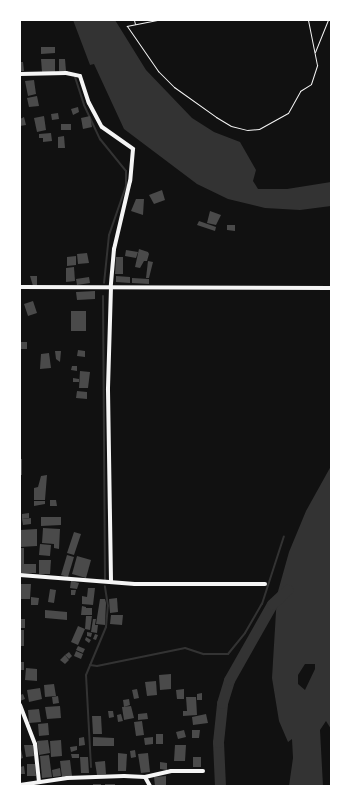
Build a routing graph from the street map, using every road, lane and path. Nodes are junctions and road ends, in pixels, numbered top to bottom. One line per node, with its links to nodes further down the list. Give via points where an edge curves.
1 (134, 20): 5 (path)
2 (157, 20): 5 (path)
3 (308, 20): 6 (path)
4 (328, 20): 6 (path)
5 (136, 24): 6 (path, via 128,26 144,54 174,87 231,126 247,130 259,129 288,113 300,91 311,84 317,65)
6 (315, 53)
7 (20, 74): 9 (street, via 66,73 80,76 89,103 102,126 132,148 130,181 114,249)
8 (20, 287): 9 (street)
9 (111, 287): 10 (street); 12 (street, via 108,390)
10 (331, 288)
11 (20, 575): 12 (street)
12 (111, 582): 13 (street)
13 (265, 584)
14 (20, 705): 17 (street, via 35,744)
15 (203, 771): 16 (street, via 171,771)
16 (145, 777): 17 (street, via 95,776); 19 (street)
17 (38, 782): 18 (street)
18 (20, 785)
19 (150, 786)

